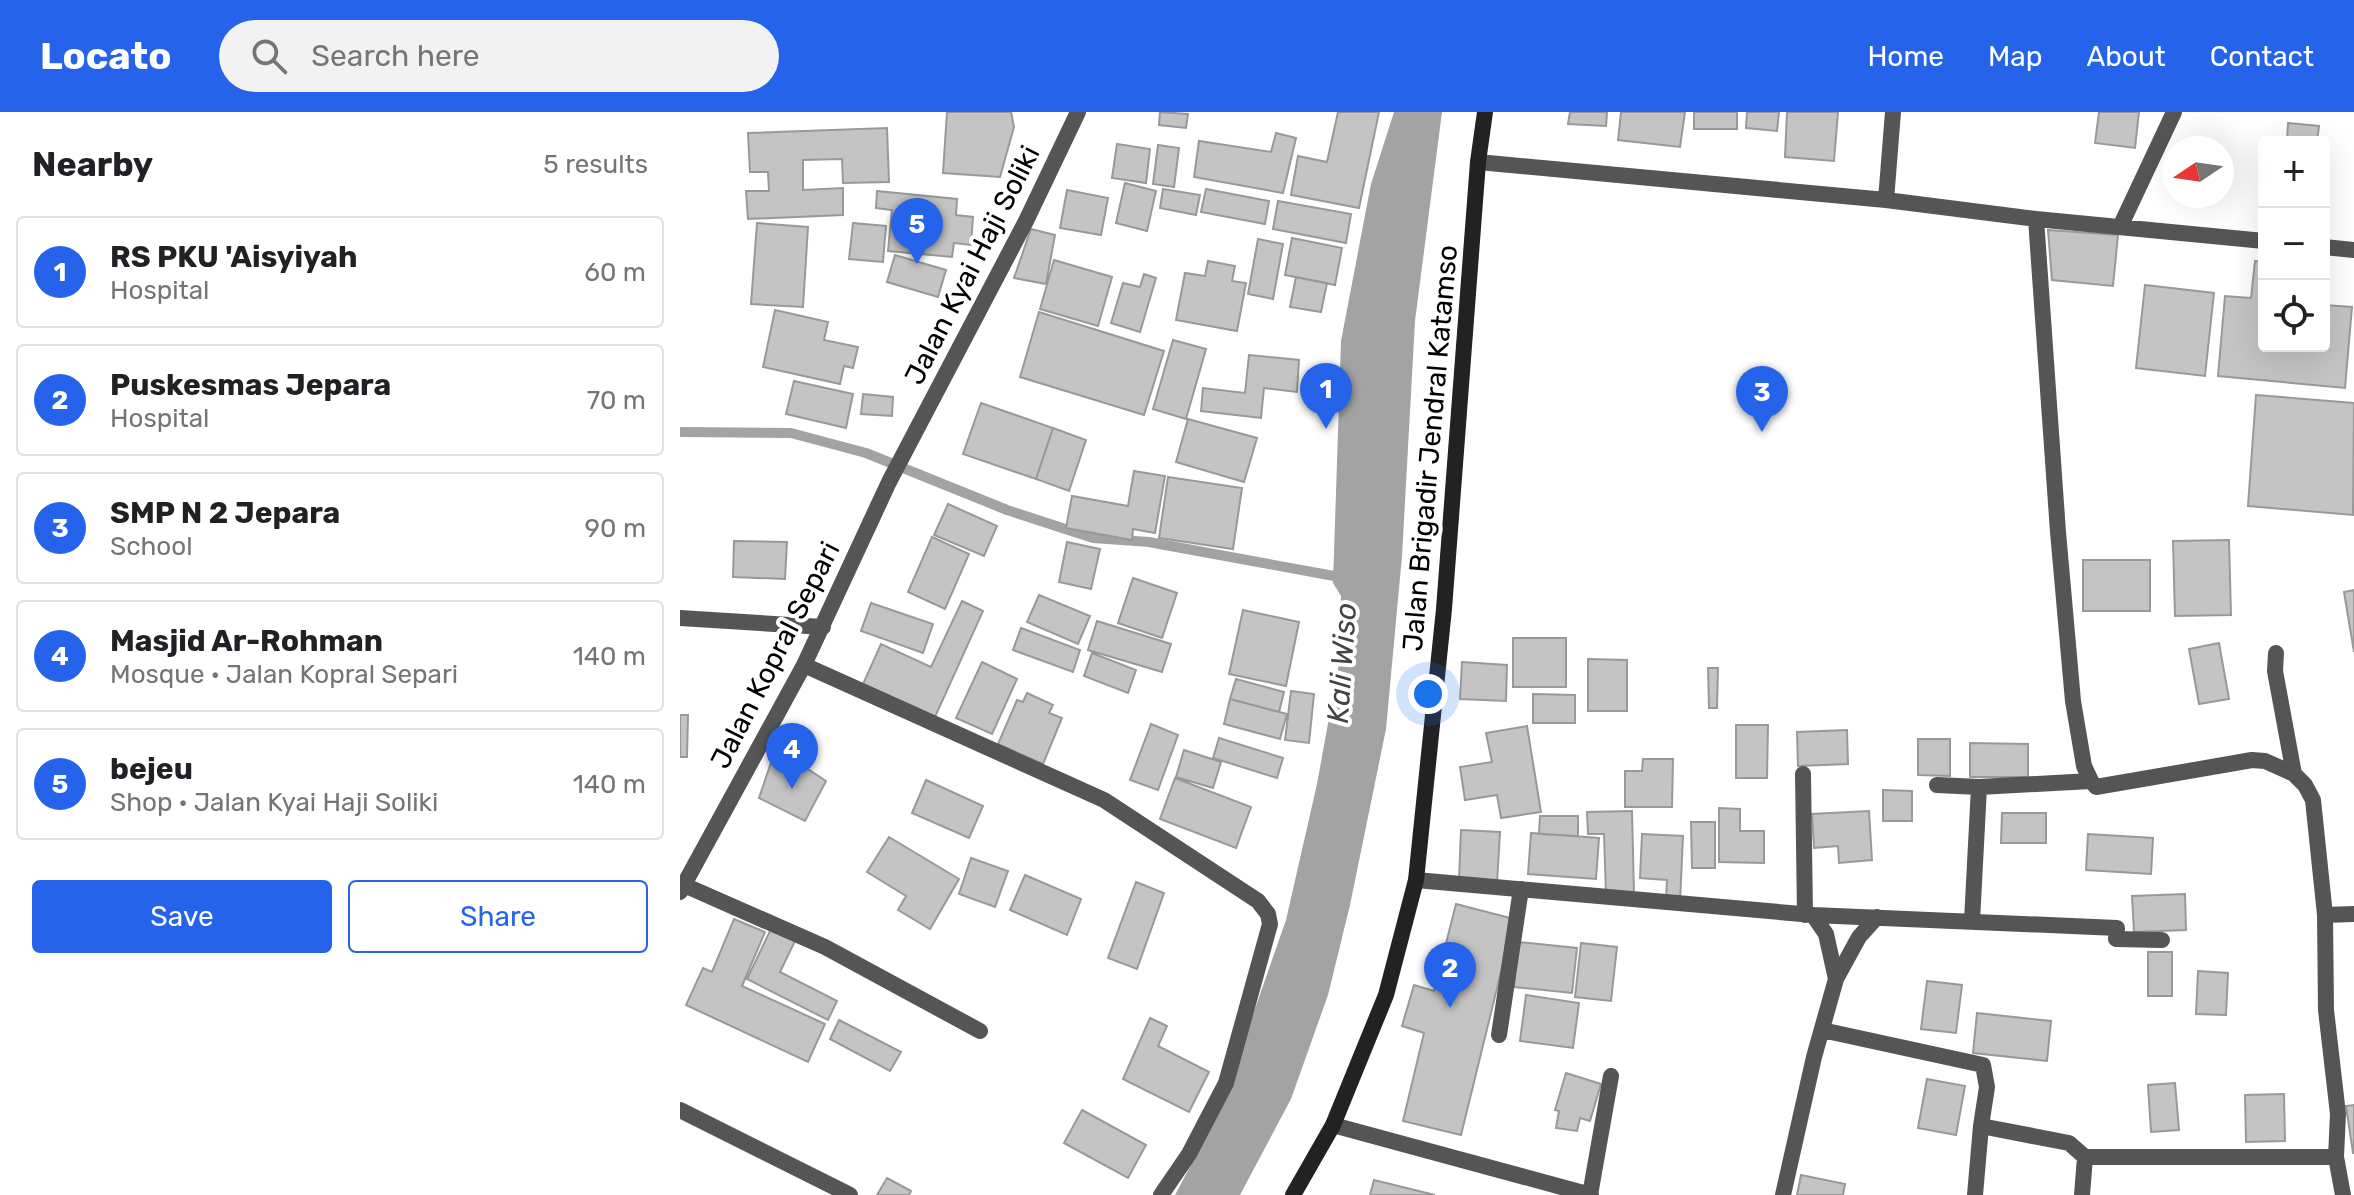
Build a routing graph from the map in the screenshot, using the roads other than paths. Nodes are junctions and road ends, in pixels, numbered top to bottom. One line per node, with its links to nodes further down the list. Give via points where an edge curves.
1 (1078, 112): 12 (street, Jalan Kyai Haji Soliki)
2 (1485, 112): 5 (street, Jalan Brigadir Jendral Katamso)
3 (1893, 112): 6 (street)
4 (2174, 112): 8 (street)
5 (1478, 162): 6 (street); 22 (street, Jalan Brigadir Jendral Katamso, via 1444,609)
6 (1886, 200): 7 (street)
7 (2036, 219): 8 (street); 19 (street, via 2073,701 2079,747)
8 (2120, 227): 9 (street)
9 (2258, 240)
10 (2330, 248): 11 (street)
11 (2354, 250)
12 (889, 482): 14 (street, Jalan Kopral Separi)
13 (680, 618): 14 (street)
14 (823, 627): 16 (street, Jalan Kopral Separi)
15 (2276, 653): 18 (street)
16 (804, 665): 23 (street, Jalan Kopral Separi); 42 (street, via 1104,800 1258,901 1268,914 1268,933 1226,1083)
17 (1803, 774): 26 (street)
18 (2294, 774): 19 (street, via 2252,760 2104,786); 27 (street, via 2313,800)
19 (2091, 781): 21 (street)
20 (1937, 785): 21 (street)
21 (1979, 787): 29 (street)
22 (1416, 880): 24 (street); 37 (street, Jalan Brigadir Jendral Katamso, via 1386,995)
23 (682, 889): 33 (street, via 825,947)
24 (1521, 889): 26 (street); 34 (street)
25 (2354, 914): 27 (street)
26 (1809, 915): 28 (street); 31 (street, via 1826,934)
27 (2325, 915): 40 (street)
28 (1877, 917): 29 (street); 31 (street)
29 (1972, 921): 30 (street, via 2117,928 2116,939)
30 (2162, 940)
31 (1836, 979): 32 (street)
32 (1822, 1030): 38 (street, via 1983,1065 1987,1087); 45 (street)
33 (980, 1031)
34 (1499, 1035)
35 (1611, 1076): 44 (street)
36 (680, 1110): 41 (street)
37 (1333, 1125): 43 (street, Jalan Brigadir Jendral Katamso); 44 (street)
38 (1981, 1126): 39 (street, via 2069,1143); 46 (street)
39 (2085, 1157): 40 (street); 47 (street)
40 (2336, 1157): 48 (street)
41 (850, 1195)
42 (1161, 1195)
43 (1293, 1195)
44 (1591, 1195)
45 (1783, 1195)
46 (1975, 1195)
47 (2082, 1195)
48 (2343, 1195)

